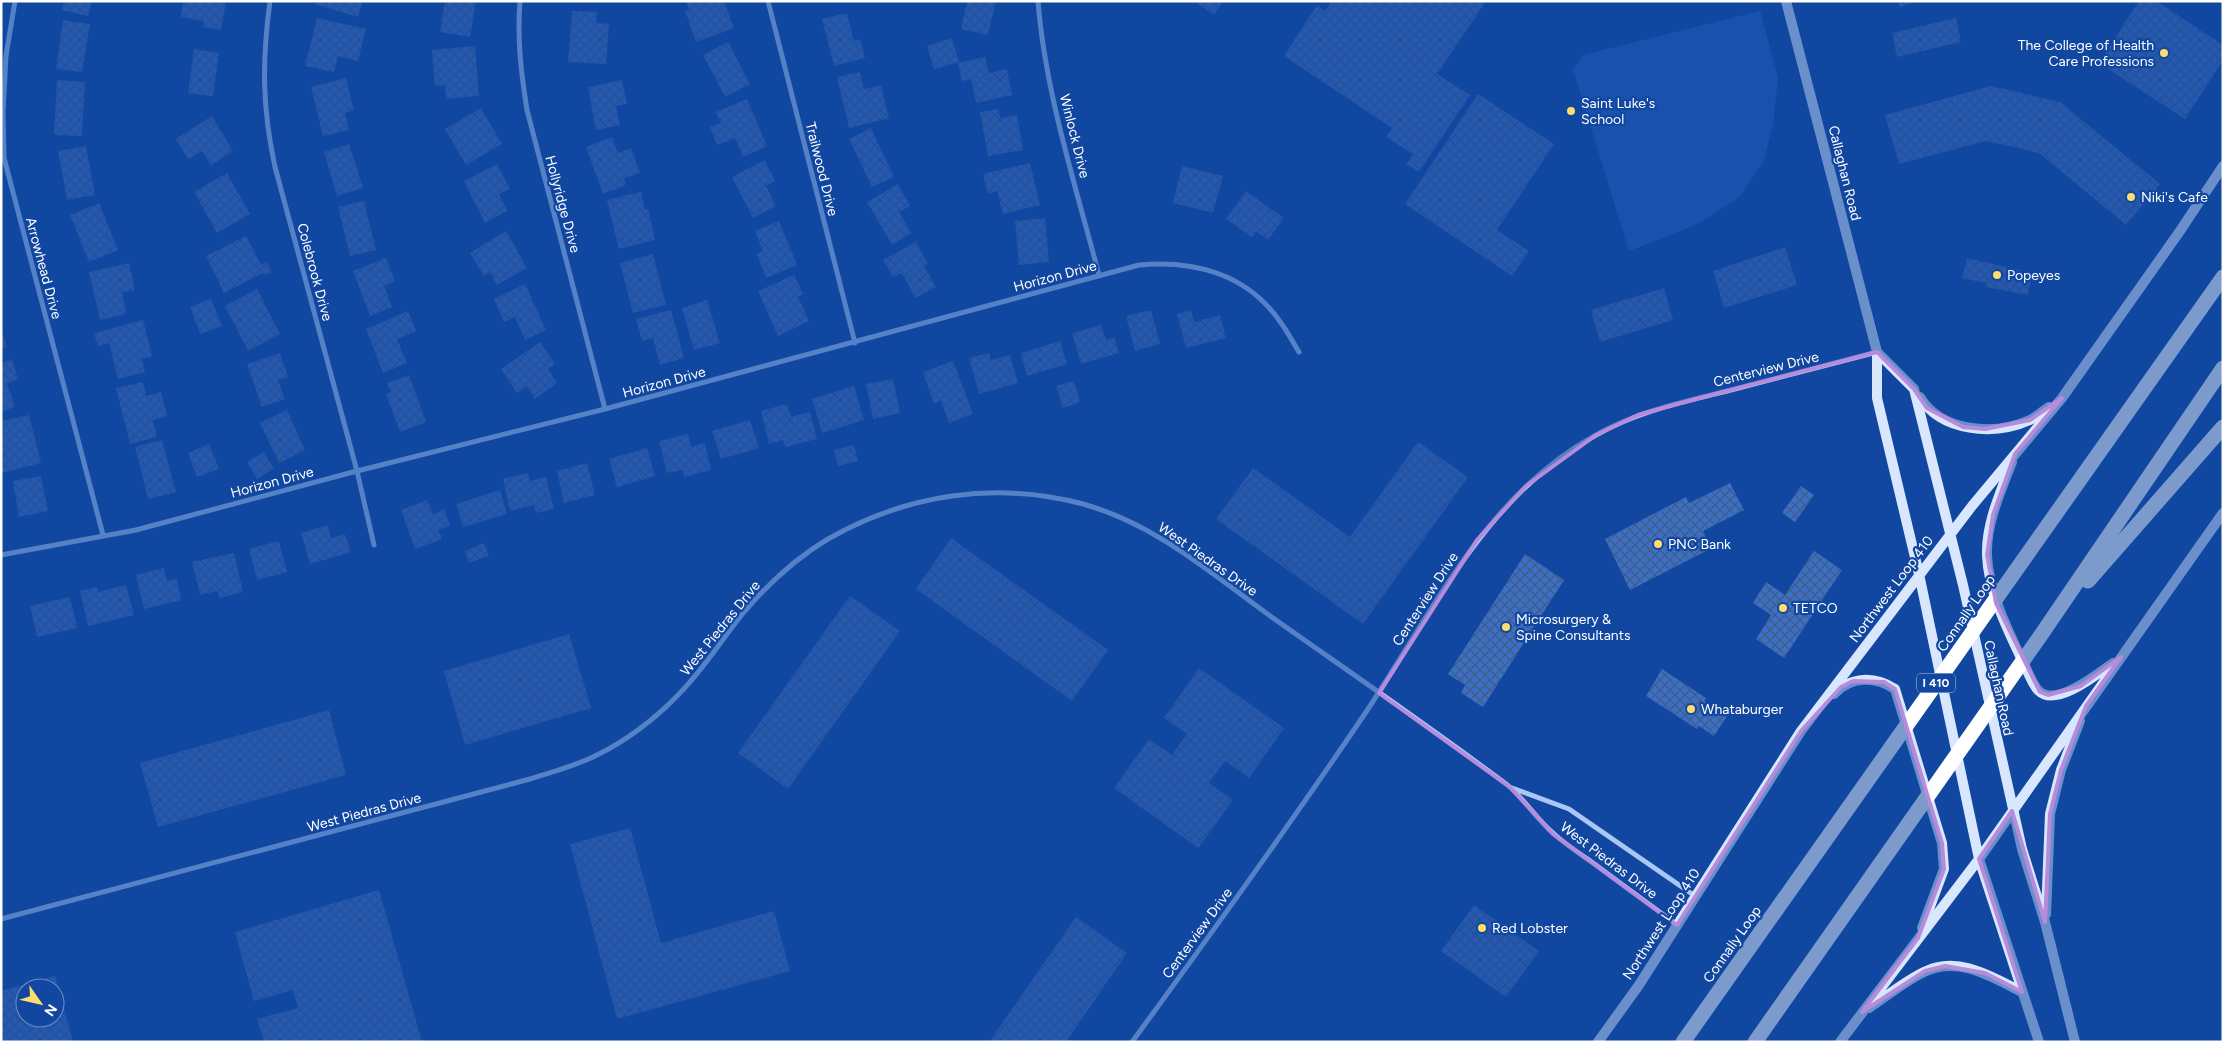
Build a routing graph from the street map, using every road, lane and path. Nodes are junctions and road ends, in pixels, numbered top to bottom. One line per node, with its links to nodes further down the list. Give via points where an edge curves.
1 (15, 1): 24 (street, Arrowhead Drive, via 6,56 4,158)
2 (270, 1): 21 (street, Colebrook Drive, via 263,61 267,132)
3 (520, 1): 18 (street, Hollyridge Drive, via 519,61 527,110)
4 (768, 1): 12 (street, Trailwood Drive)
5 (1038, 1): 9 (street, Winlock Drive, via 1041,40 1055,103)
6 (1786, 1): 14 (main road, Callaghan Road)
7 (2223, 166): 17 (main road, Northwest Loop 410)
8 (2223, 267): 11 (highway)
9 (1099, 275): 12 (street, Horizon Drive); 13 (street, Horizon Drive, via 1140,265 1166,263 1195,266 1224,275 1261,300 1281,322)
10 (2223, 277): 11 (highway, Connally Loop / I 410)
11 (2189, 325): 45 (highway, Connally Loop / I 410)
12 (855, 343): 18 (street, Horizon Drive)
13 (1299, 352)
14 (1877, 352): 16 (main road); 27 (main road, Callaghan Road, via 1877,398); 30 (street, Centerview Drive, via 1638,415 1596,435 1554,462 1506,505 1477,540)
15 (2223, 368): 28 (highway)
16 (1914, 389): 17 (main road, via 1926,408 1944,421 1985,429 2030,420); 23 (main road, Callaghan Road)
17 (2062, 398): 20 (main road, Northwest Loop 410)
18 (605, 409): 21 (street, Horizon Drive)
19 (2223, 427): 28 (highway)
20 (2015, 454): 23 (main road, Northwest Loop 410); 29 (main road, via 1993,515 1987,555 1996,603 2032,681 2040,692 2048,695 2065,692 2081,686)
21 (357, 471): 24 (street, Horizon Drive); 25 (street, Colebrook Drive)
22 (2223, 512): 29 (main road)
23 (1950, 534): 27 (main road, Northwest Loop 410); 34 (main road, Callaghan Road)
24 (103, 536): 26 (street, Horizon Drive)
25 (374, 545)
26 (1, 555)
27 (1919, 574): 32 (main road, Northwest Loop 410); 35 (main road, Callaghan Road)
28 (2041, 635): 46 (highway)
29 (2121, 657): 31 (main road)
30 (1379, 693): 33 (street, West Piedras Drive); 37 (street, West Piedras Drive, via 1179,549 1119,516 1054,498 984,492 949,495 921,500 854,524 795,562 745,611 679,695 631,734 596,756 530,779); 43 (street, Centerview Drive)
31 (2086, 706): 34 (main road); 38 (main road, via 2061,770 2050,814)
32 (1801, 731): 36 (main road, Northwest Loop 410); 40 (main road, via 1841,687 1853,681 1884,682 1895,689 1942,843 1944,869)
33 (1510, 787): 36 (street, West Piedras Drive, via 1570,809); 39 (street, West Piedras Drive, via 1553,834)
34 (2012, 810): 35 (main road); 38 (main road, Callaghan Road)
35 (1979, 859): 40 (main road); 41 (main road, Callaghan Road)
36 (1696, 897): 39 (main road, Northwest Loop 410)
37 (1, 919)
38 (2045, 922): 49 (main road, Callaghan Road)
39 (1677, 925): 44 (main road, Northwest Loop 410)
40 (1918, 938): 42 (main road)
41 (2022, 992): 42 (main road, via 1986,973 1967,967 1945,966 1925,971); 48 (main road, Callaghan Road)
42 (1862, 1012): 47 (main road)
43 (1132, 1042)
44 (1598, 1042)
45 (1683, 1042)
46 (1755, 1042)
47 (1840, 1042)
48 (2039, 1042)
49 (2075, 1042)

